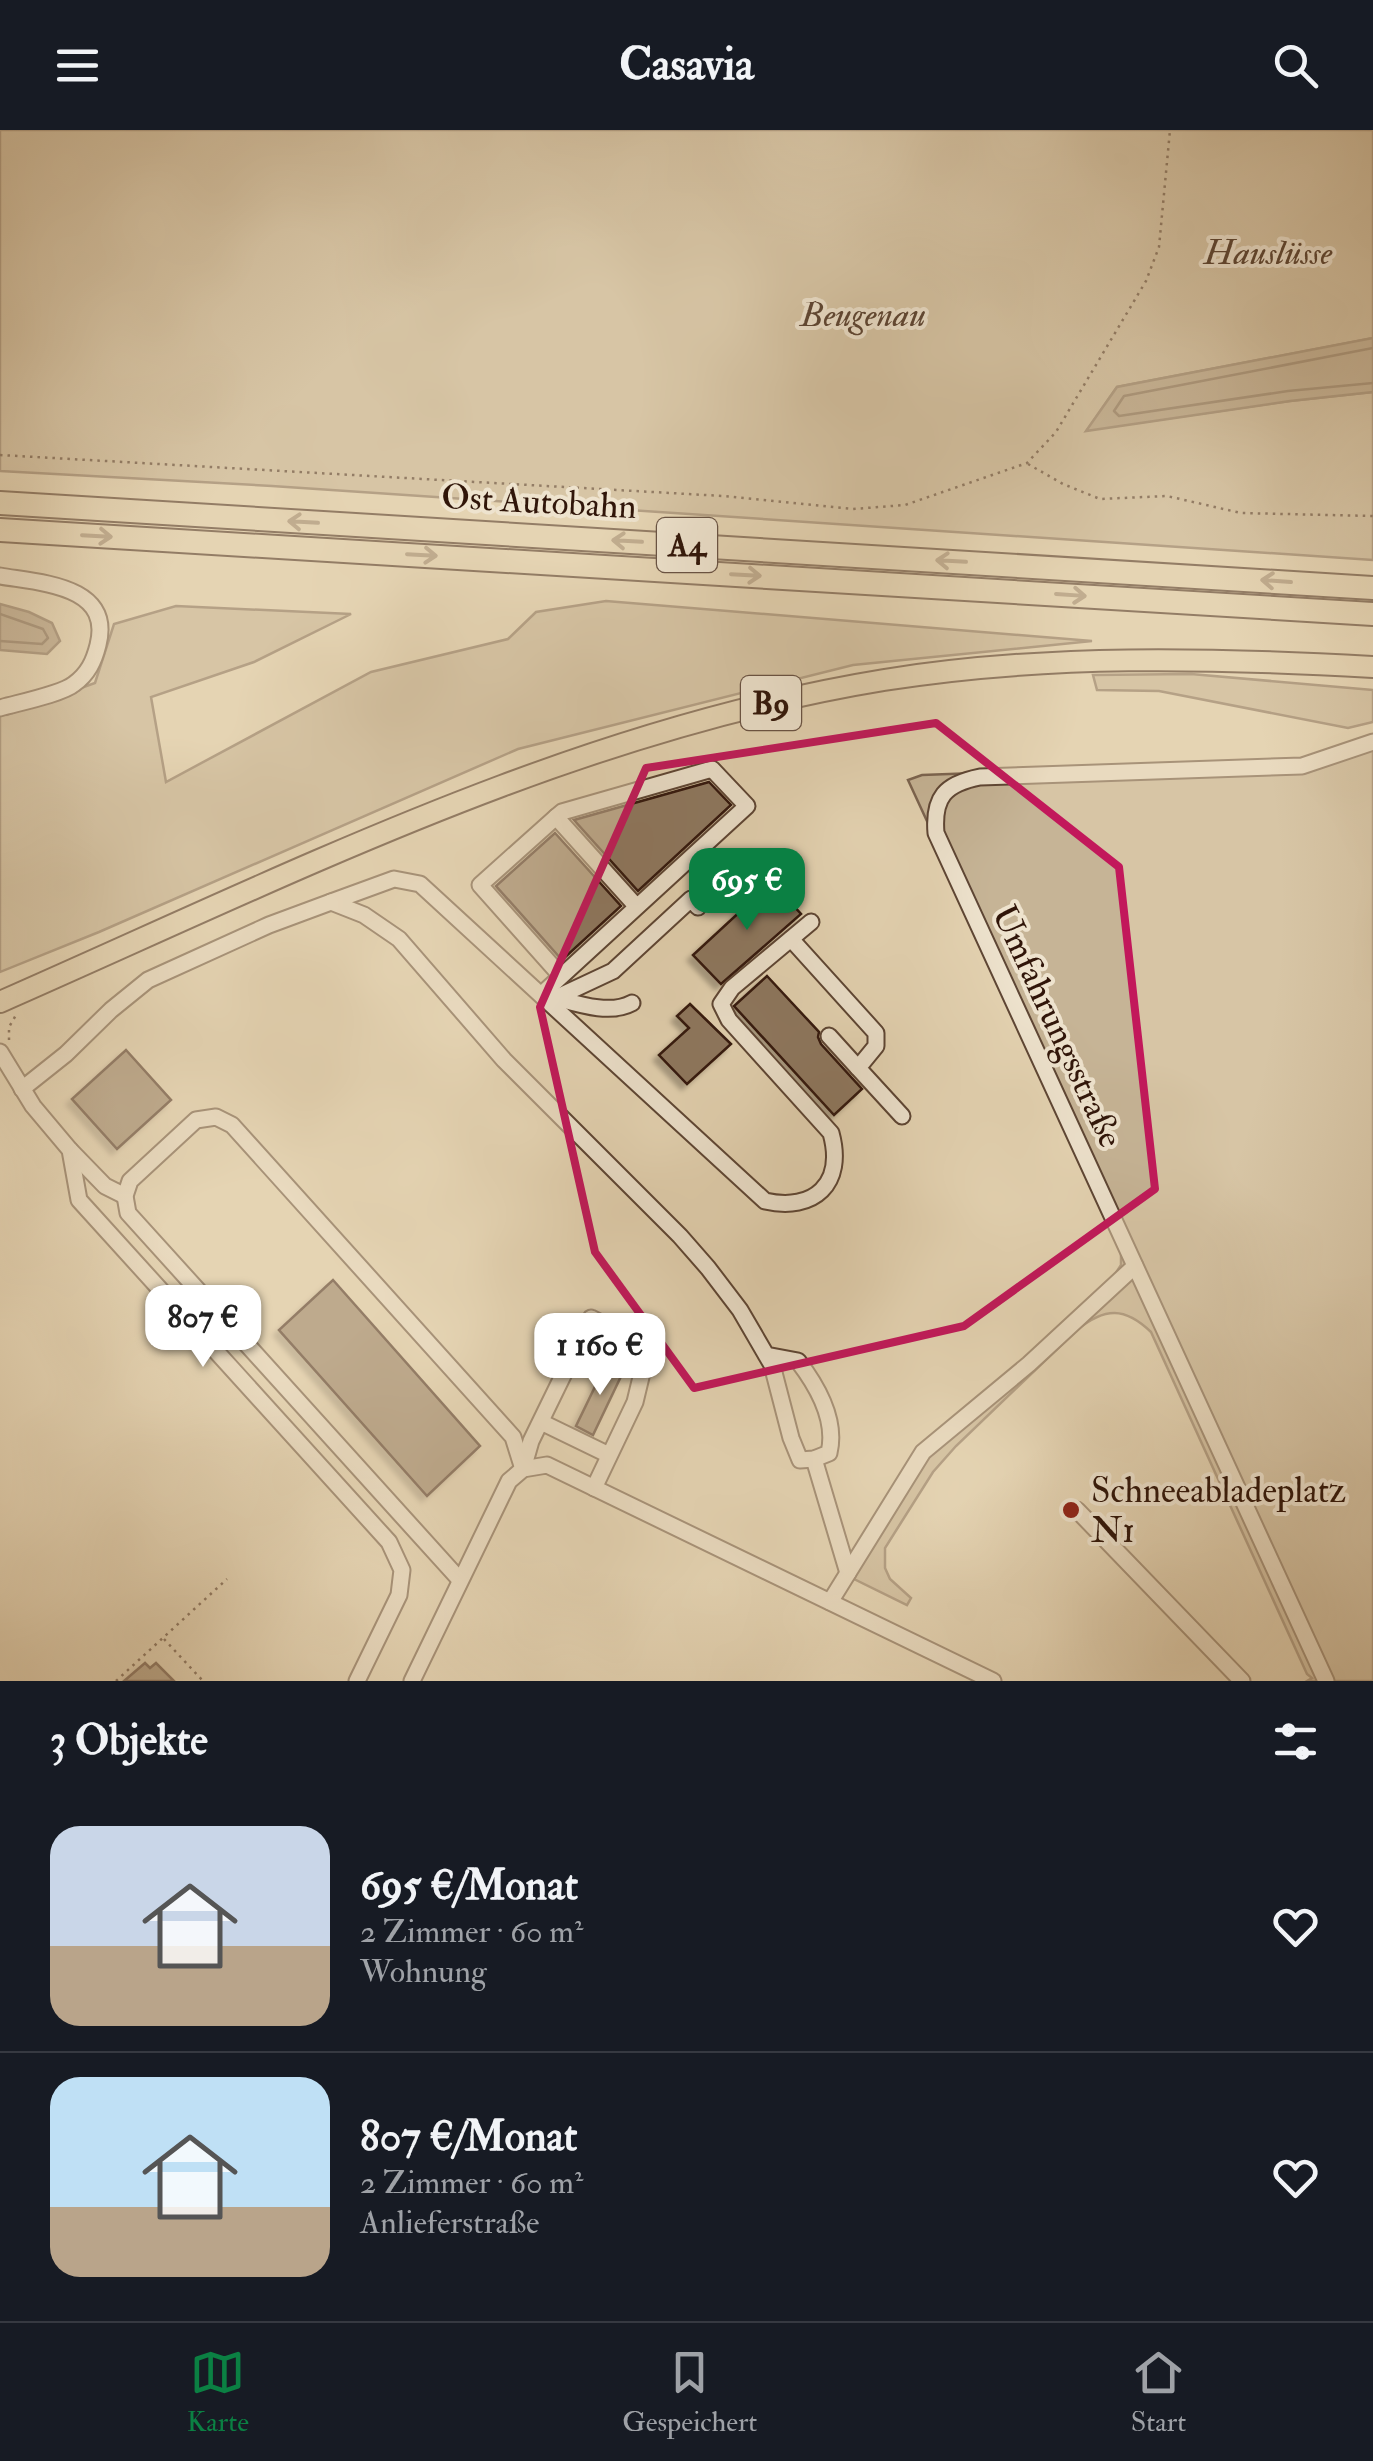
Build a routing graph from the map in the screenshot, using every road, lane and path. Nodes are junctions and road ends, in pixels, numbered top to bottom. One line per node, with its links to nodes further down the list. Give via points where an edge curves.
1 (1170, 130): 3 (path, via 1159,247 1146,280 1056,432)
2 (0, 455): 3 (path, via 853,509 905,505)
3 (1027, 464): 5 (path, via 1100,499 1167,496 1241,513)
4 (0, 503): 8 (highway, Ost Autobahn / A4, one-way to 4)
5 (1373, 516)
6 (0, 530): 9 (highway, Ost Autobahn / A4, one-way to 9)
7 (0, 576): 11 (street, via 72,589 93,606 101,634 94,663 73,686)
8 (1373, 588)
9 (1373, 614)
10 (1373, 667): 21 (main road, B9, via 1074,661 904,678 794,698 656,732 476,795)
11 (0, 708)
12 (1373, 742): 30 (street, Umfahrungsstraße, via 1302,766 980,777 944,792 934,813 936,833)
13 (556, 817): 15 (street); 15 (street, via 712,769 747,806); 19 (street, via 480,885)
14 (332, 902): 20 (street, via 394,880 420,884); 26 (street, via 148,980); 31 (street, via 399,939 504,1060 699,1257)
15 (637, 907): 19 (street)
16 (698, 907): 20 (street, via 691,900 613,971)
17 (811, 922): 18 (street)
18 (791, 939): 20 (street, via 722,1004 831,1133 835,1168 826,1186 785,1206 764,1200); 25 (street, via 876,1033 876,1046)
19 (561, 976): 20 (street)
20 (549, 998): 22 (street, via 615,1009)
21 (0, 1002)
22 (632, 1003)
23 (829, 1036): 25 (street)
24 (2, 1055): 26 (street)
25 (858, 1068): 27 (street)
26 (22, 1089): 28 (street)
27 (902, 1116)
28 (70, 1150): 29 (street); 45 (street, via 79,1200 389,1542 402,1570 399,1595)
29 (124, 1196): 35 (street, via 130,1181 196,1120 216,1117 232,1124 513,1437); 40 (street, via 128,1214)
30 (1135, 1266): 38 (street, via 923,1452); 49 (street, Umfahrungsstraße)
31 (766, 1356): 34 (street, via 800,1460); 34 (street, via 798,1361 814,1383 832,1438 829,1453)
32 (540, 1422): 33 (street); 33 (street, via 591,1318 648,1348 634,1402); 35 (street)
33 (609, 1455): 36 (street)
34 (814, 1459): 38 (street)
35 (524, 1469): 36 (street, via 546,1465); 40 (street, via 508,1481)
36 (594, 1488): 41 (street)
37 (1077, 1510): 48 (street)
38 (848, 1573): 41 (street)
39 (227, 1579): 42 (path)
40 (460, 1580): 46 (street)
41 (830, 1602): 47 (street)
42 (163, 1638): 43 (path); 44 (path)
43 (116, 1681)
44 (202, 1681)
45 (358, 1681)
46 (412, 1681)
47 (993, 1681)
48 (1242, 1681)
49 (1326, 1681)

